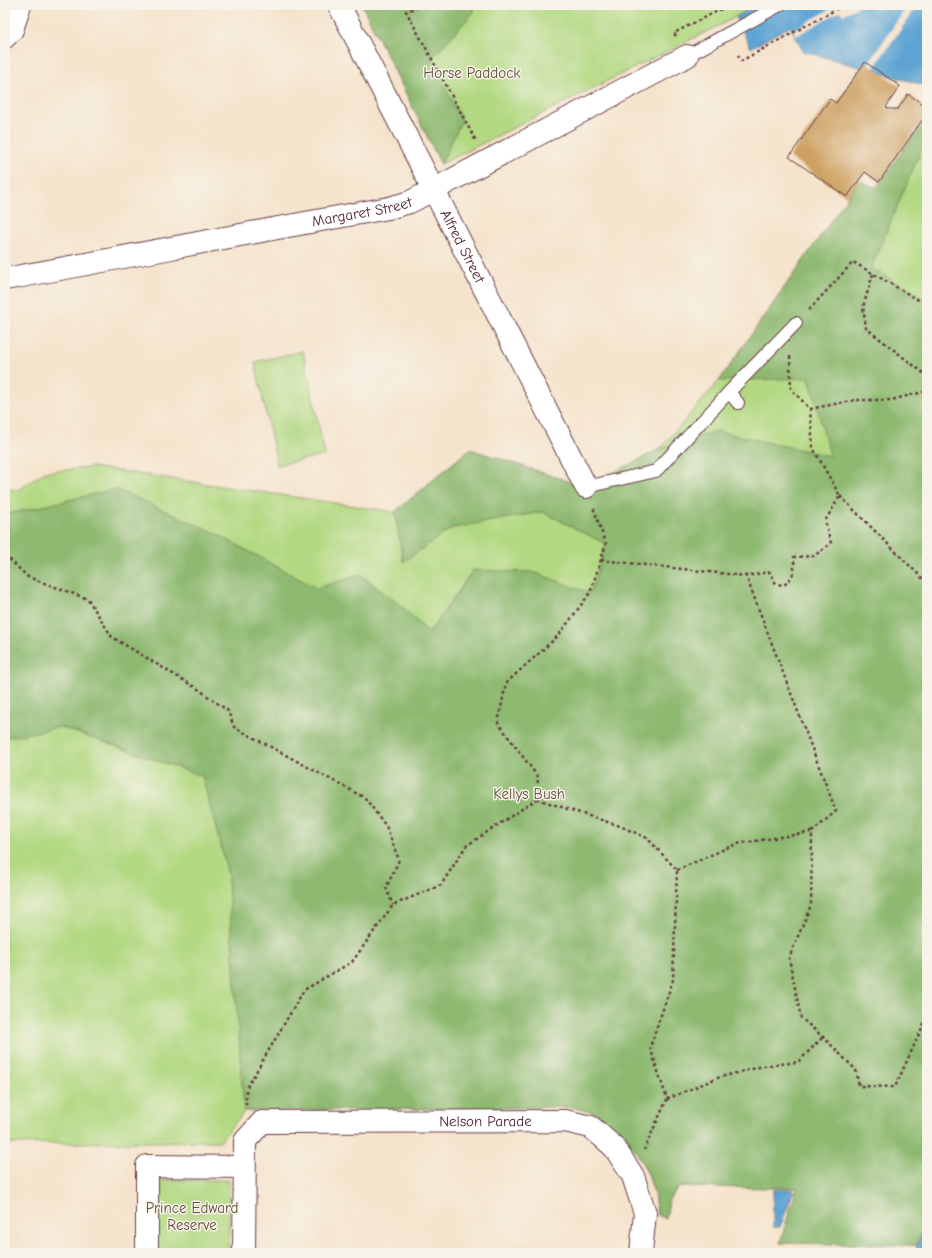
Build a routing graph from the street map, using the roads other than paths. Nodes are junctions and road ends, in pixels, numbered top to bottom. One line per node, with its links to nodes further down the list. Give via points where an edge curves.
1 (20, 5): 4 (street, via 12,30)
2 (339, 5): 6 (street, Alfred Street)
3 (780, 5): 5 (lane)
4 (5, 37)
5 (687, 56): 6 (street, Margaret Street)
6 (434, 190): 7 (street, Margaret Street, via 410,202 389,208); 11 (street, Alfred Street)
7 (5, 279)
8 (793, 327): 9 (lane)
9 (729, 392): 10 (lane); 11 (lane, via 656,471)
10 (738, 403)
11 (586, 487)
12 (244, 1167): 13 (street, via 147,1166); 14 (street); 15 (street, Nelson Parade, via 245,1141 262,1122 565,1122 591,1127 614,1147 633,1176 645,1213)
13 (147, 1253)
14 (244, 1253)
15 (641, 1253)

